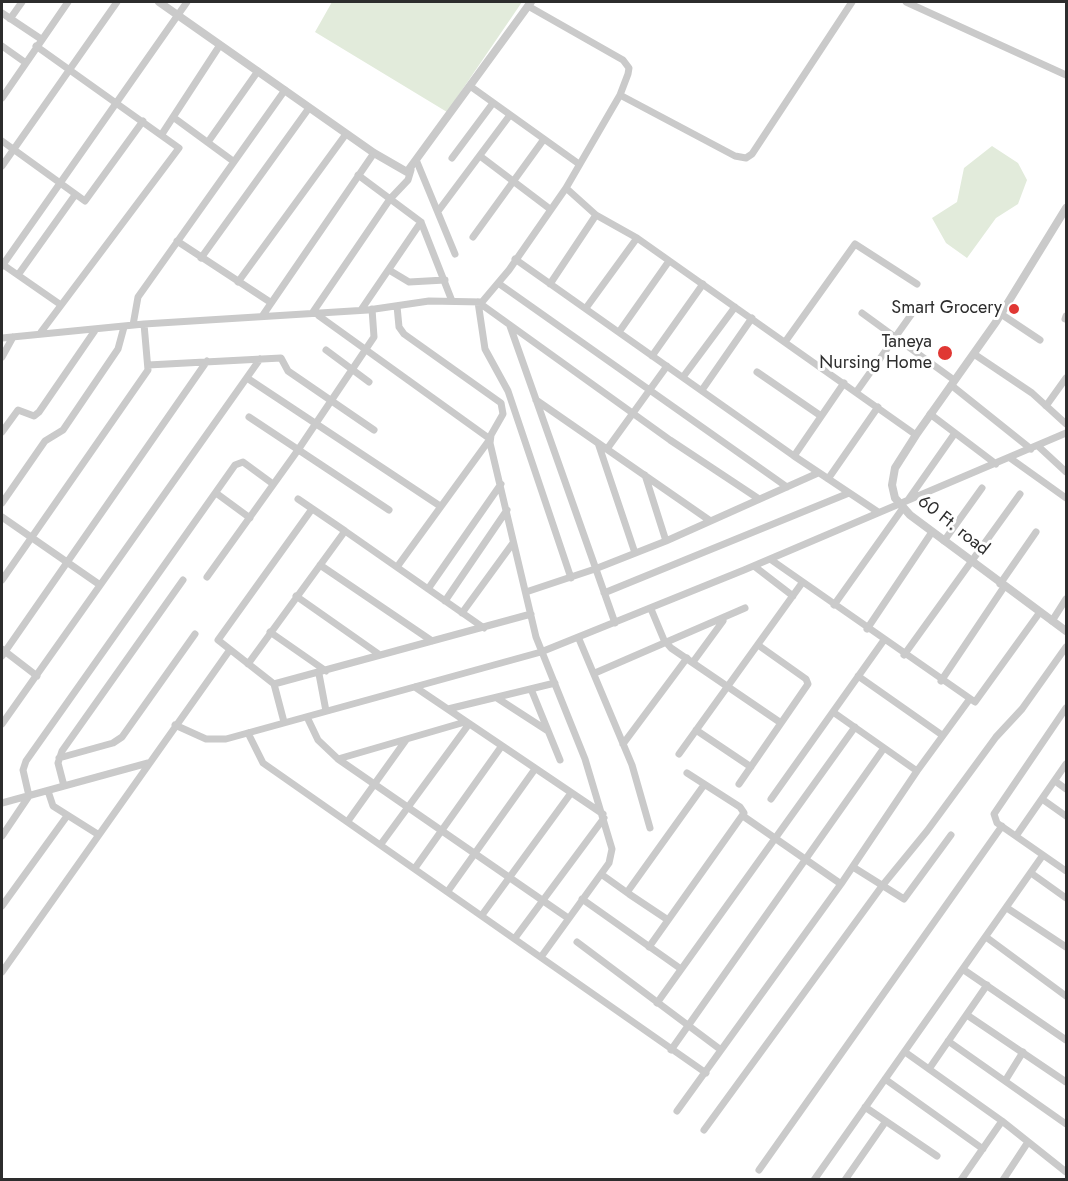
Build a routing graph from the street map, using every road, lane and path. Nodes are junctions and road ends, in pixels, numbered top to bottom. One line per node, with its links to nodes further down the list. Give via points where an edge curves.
1 (21, 2): 11 (street)
2 (68, 2): 12 (street)
3 (117, 2): 17 (street)
4 (159, 2): 10 (street)
5 (187, 2): 10 (street)
6 (852, 2): 22 (street, via 746,158 735,156)
7 (906, 2): 19 (street)
8 (530, 4): 20 (street); 22 (street, via 623,60 629,68)
9 (2, 13): 11 (street)
10 (178, 15): 13 (street); 24 (street)
11 (10, 19): 12 (street)
12 (41, 39): 15 (street)
13 (220, 45): 18 (street); 28 (street)
14 (2, 46): 16 (street)
15 (36, 46): 16 (street); 17 (street)
16 (26, 63): 23 (street)
17 (70, 70): 24 (street); 35 (street)
18 (258, 71): 21 (street); 34 (street)
19 (1066, 75)
20 (470, 86): 25 (street); 40 (street)
21 (285, 90): 26 (street); 39 (street)
22 (620, 95): 41 (street)
23 (2, 98)
24 (118, 103): 29 (street); 46 (street)
25 (493, 103): 27 (street); 38 (street)
26 (309, 108): 31 (street); 59 (street)
27 (510, 115): 32 (street); 37 (street)
28 (173, 117): 30 (street); 34 (street)
29 (142, 121): 30 (street); 48 (street, via 87,200)
30 (162, 134): 74 (street, via 179,145 177,151)
31 (346, 134): 36 (street); 66 (street)
32 (544, 139): 41 (street); 45 (street)
33 (2, 141): 35 (street)
34 (208, 142): 39 (street)
35 (13, 150): 42 (street); 46 (street)
36 (374, 153): 43 (street, via 403,172); 44 (street)
37 (480, 156): 45 (street); 51 (street)
38 (452, 158)
39 (233, 160): 57 (street)
40 (417, 162): 43 (street); 51 (street)
41 (579, 164): 47 (street)
42 (2, 166)
43 (411, 170): 49 (street)
44 (358, 176): 49 (street); 72 (street)
45 (513, 181): 50 (street); 55 (street)
46 (60, 183): 48 (street); 62 (street)
47 (566, 188): 50 (street); 53 (street)
48 (75, 195): 64 (street)
49 (390, 199): 54 (street); 82 (street)
50 (550, 209): 60 (street)
51 (439, 210): 58 (street)
52 (1066, 210): 83 (street, 60 Ft. road)
53 (596, 215): 56 (street); 68 (street)
54 (421, 222): 63 (street); 65 (street)
55 (473, 237)
56 (637, 238): 61 (street); 79 (street)
57 (177, 241): 59 (street); 87 (street, via 138,297)
58 (455, 254)
59 (201, 258): 66 (street)
60 (515, 259): 67 (street); 68 (street)
61 (669, 261): 70 (street); 92 (street)
62 (2, 265): 64 (street)
63 (389, 270): 65 (street, via 409,282); 80 (street)
64 (18, 275): 74 (street)
65 (445, 280): 71 (street)
66 (238, 282): 72 (street)
67 (498, 283): 73 (street); 115 (street)
68 (550, 284): 79 (street)
69 (917, 284): 97 (street, via 855,244)
70 (703, 285): 77 (street); 101 (street)
71 (452, 301): 73 (street); 76 (street)
72 (270, 302): 84 (street)
73 (478, 302): 88 (street); 181 (street, via 485,349 508,391)
74 (61, 305): 91 (street)
75 (918, 305): 94 (street)
76 (397, 306): 78 (street); 133 (street, via 399,327 404,334 500,400 503,414)
77 (735, 307): 85 (street); 109 (street)
78 (372, 309): 80 (street); 98 (street, via 375,334)
79 (586, 309): 92 (street)
80 (361, 310): 82 (street)
81 (862, 313): 94 (street)
82 (316, 314): 84 (street); 98 (street)
83 (1001, 314): 96 (street); 100 (street, 60 Ft. road)
84 (263, 315): 86 (street)
85 (752, 318): 97 (street); 116 (street)
86 (144, 324): 87 (street); 105 (street)
87 (133, 325): 89 (street)
88 (510, 326): 118 (street); 122 (street)
89 (124, 327): 90 (street); 155 (street, via 118,350 63,430 45,441)
90 (96, 329): 91 (street); 129 (street, via 39,412 34,416 18,410)
91 (41, 332): 93 (street)
92 (619, 332): 101 (street)
93 (13, 337): 95 (street); 102 (street)
94 (896, 337): 113 (street); 117 (street)
95 (2, 338)
96 (1040, 340)
97 (786, 342): 114 (street)
98 (365, 349): 107 (street); 133 (street)
99 (326, 350): 107 (street)
100 (974, 354): 113 (street, 60 Ft. road); 120 (street)
101 (652, 356): 106 (street)
102 (2, 357)
103 (260, 358): 104 (street); 110 (street); 119 (street, via 281,358 285,369)
104 (207, 361): 105 (street); 174 (street)
105 (148, 364): 168 (street, via 145,374)
106 (667, 366): 109 (street); 115 (street)
107 (352, 369): 112 (street); 119 (street)
108 (757, 372): 124 (street)
109 (683, 377): 116 (street)
110 (247, 378): 126 (street); 185 (street)
111 (1066, 378): 120 (street)
112 (369, 381)
113 (953, 382): 123 (street, 60 Ft. road); 135 (street)
114 (844, 383): 117 (street); 124 (street)
115 (650, 390): 122 (street); 147 (street)
116 (702, 390): 138 (street)
117 (857, 391): 121 (street)
118 (536, 400): 134 (street); 179 (street)
119 (330, 402): 126 (street); 128 (street)
120 (1046, 406): 127 (street)
121 (878, 407): 132 (street); 144 (street)
122 (633, 413): 136 (street); 154 (street)
123 (930, 414): 130 (street); 132 (street, 60 Ft. road)
124 (821, 416): 138 (street)
125 (249, 417): 137 (street)
126 (315, 424): 137 (street); 157 (street)
127 (1066, 424)
128 (374, 430)
129 (2, 432)
130 (955, 433): 140 (street); 156 (street)
131 (1066, 433): 135 (street)
132 (916, 435): 156 (street, 60 Ft. road, via 893,476 893,491)
133 (490, 439): 146 (street); 157 (street)
134 (598, 443): 136 (street); 172 (street)
135 (1035, 447): 139 (street); 141 (street)
136 (607, 449): 143 (street)
137 (298, 450): 145 (street); 159 (street)
138 (794, 456): 142 (street)
139 (1010, 458): 140 (street); 152 (street)
140 (996, 464): 156 (street)
141 (1066, 472)
142 (818, 473): 144 (street); 147 (street)
143 (645, 475): 164 (street); 169 (street)
144 (828, 478): 150 (street)
145 (273, 484): 149 (street, via 240,461); 163 (street)
146 (501, 484): 160 (street); 187 (street)
147 (787, 487): 154 (street)
148 (982, 488): 170 (street)
149 (216, 493): 163 (street); 270 (street, via 26,762 23,770)
150 (849, 493): 161 (street); 189 (street)
151 (1020, 494): 175 (street)
152 (1066, 498)
153 (298, 499): 158 (street)
154 (759, 499): 164 (street)
155 (2, 503)
156 (903, 504): 161 (street); 166 (street, 60 Ft. road); 194 (street)
157 (440, 506): 178 (street)
158 (312, 509): 165 (street); 214 (street, via 218,638 218,643)
159 (389, 510)
160 (507, 510): 171 (street); 193 (street)
161 (878, 512): 173 (street)
162 (2, 516): 168 (street)
163 (250, 518): 180 (street)
164 (709, 520): 169 (street)
165 (345, 531): 176 (street); 178 (street)
166 (932, 532): 170 (street, 60 Ft. road); 204 (street)
167 (1036, 532): 186 (street)
168 (33, 537): 174 (street); 182 (street)
169 (666, 541): 172 (street)
170 (944, 541): 175 (street, 60 Ft. road)
171 (513, 543): 188 (street); 198 (street)
172 (635, 553): 179 (street)
173 (770, 559): 177 (street); 184 (street)
174 (68, 561): 185 (street); 215 (street)
175 (970, 561): 186 (street, 60 Ft. road); 218 (street)
176 (320, 565): 190 (street); 210 (street)
177 (754, 566): 191 (street); 196 (street)
178 (397, 567): 187 (street)
179 (595, 569): 181 (street); 189 (street)
180 (207, 577)
181 (571, 578): 188 (street)
182 (2, 580)
183 (183, 580): 253 (street)
184 (802, 582): 191 (street); 194 (street)
185 (100, 585): 223 (street)
186 (1002, 585): 197 (street, 60 Ft. road); 225 (street)
187 (428, 590): 193 (street)
188 (526, 592): 199 (street)
189 (604, 593): 202 (street)
190 (296, 596): 206 (street); 217 (street)
191 (793, 596): 212 (street)
192 (1066, 599): 201 (street)
193 (445, 601): 198 (street)
194 (834, 605): 204 (street)
195 (745, 608): 200 (street)
196 (651, 609): 202 (street); 211 (street)
197 (1040, 612): 201 (street, 60 Ft. road); 232 (street, via 980,697 975,702)
198 (462, 613): 203 (street)
199 (531, 614): 203 (street); 216 (street)
200 (724, 619): 211 (street); 219 (street)
201 (1052, 621): 205 (street, 60 Ft. road)
202 (615, 623): 208 (street)
203 (484, 628): 210 (street)
204 (867, 629): 209 (street)
205 (1066, 631)
206 (270, 632): 220 (street); 221 (street)
207 (195, 634): 253 (street, via 122,737)
208 (579, 639): 216 (street); 222 (street)
209 (884, 640): 218 (street); 224 (street)
210 (432, 641): 217 (street)
211 (667, 644): 219 (street); 222 (street)
212 (758, 645): 229 (street); 240 (street, via 808,681)
213 (1066, 647): 299 (street)
214 (229, 651): 220 (street); 242 (street)
215 (3, 652): 223 (street)
216 (541, 652): 226 (street); 228 (street)
217 (380, 655): 221 (street)
218 (904, 655): 225 (street)
219 (690, 660): 229 (street); 249 (street)
220 (248, 664): 227 (street)
221 (322, 672): 227 (street); 235 (street)
222 (595, 673): 249 (street)
223 (37, 676): 241 (street)
224 (858, 676): 236 (street); 247 (street)
225 (941, 681): 232 (street)
226 (555, 683): 230 (street); 276 (street)
227 (274, 684): 238 (street)
228 (415, 687): 234 (street); 235 (street)
229 (729, 687): 240 (street); 244 (street)
230 (531, 689): 231 (street); 245 (street)
231 (497, 698): 234 (street); 245 (street)
232 (969, 700): 247 (street)
233 (1066, 708): 280 (street, via 994,814)
234 (447, 709): 239 (street)
235 (326, 711): 237 (street)
236 (833, 712): 243 (street); 271 (street)
237 (307, 717): 238 (street); 254 (street, via 318,740)
238 (284, 722): 246 (street)
239 (467, 723): 248 (street); 250 (street); 274 (street)
240 (781, 723): 258 (street)
241 (2, 724)
242 (175, 725): 246 (street, via 206,739); 256 (street)
243 (855, 727): 251 (street); 287 (street)
244 (696, 730): 252 (street); 258 (street)
245 (548, 731): 255 (street)
246 (248, 733): 279 (street, via 263,764)
247 (942, 735): 260 (street)
248 (406, 740): 254 (street); 263 (street)
249 (623, 744): 281 (street)
250 (501, 747): 259 (street); 282 (street)
251 (884, 748): 260 (street); 291 (street)
252 (679, 754)
253 (59, 758): 266 (street)
254 (338, 759): 263 (street)
255 (560, 760)
256 (148, 763): 266 (street); 283 (street)
257 (1066, 764): 262 (street)
258 (751, 767): 264 (street)
259 (535, 769): 269 (street); 289 (street)
260 (916, 771): 292 (street)
261 (687, 773): 265 (street)
262 (1055, 781): 267 (street); 272 (street)
263 (375, 782): 274 (street); 279 (street)
264 (739, 784)
265 (704, 785): 277 (street, via 744,810); 301 (street)
266 (64, 786): 268 (street)
267 (1066, 789)
268 (48, 791): 270 (street); 275 (street, via 51,804)
269 (570, 793): 276 (street); 297 (street)
270 (29, 796): 273 (street); 285 (street)
271 (771, 799)
272 (1042, 799): 278 (street); 286 (street)
273 (2, 803)
274 (408, 806): 282 (street); 288 (street)
275 (67, 816): 283 (street); 305 (street)
276 (604, 816): 296 (street, via 612,854); 302 (street)
277 (743, 816): 287 (street); 309 (street)
278 (1066, 816)
279 (348, 821): 288 (street)
280 (1002, 826): 286 (street); 344 (street)
281 (650, 828)
282 (443, 829): 289 (street); 293 (street)
283 (99, 835): 318 (street)
284 (951, 835): 299 (street, via 904,898)
285 (2, 836)
286 (1016, 836): 290 (street)
287 (776, 837): 291 (street); 316 (street)
288 (381, 844): 293 (street)
289 (476, 852): 297 (street); 300 (street)
290 (1043, 855): 294 (street); 295 (street)
291 (807, 860): 298 (street); 323 (street)
292 (853, 867): 298 (street); 299 (street)
293 (415, 868): 300 (street)
294 (1066, 871)
295 (1030, 873): 303 (street); 306 (street)
296 (601, 874): 301 (street); 304 (street)
297 (509, 875): 302 (street); 307 (street)
298 (841, 884): 327 (street)
299 (882, 886): 340 (street)
300 (448, 891): 307 (street)
301 (629, 894): 309 (street)
302 (543, 898): 308 (street); 311 (street)
303 (1066, 898)
304 (582, 899): 308 (street); 313 (street)
305 (2, 906)
306 (1007, 908): 310 (street); 314 (street)
307 (482, 915): 311 (street)
308 (568, 918): 315 (street)
309 (668, 920): 313 (street)
310 (986, 937): 317 (street); 320 (street)
311 (515, 938): 315 (street)
312 (577, 942): 321 (street)
313 (650, 947): 316 (street)
314 (1066, 947)
315 (541, 957): 326 (street)
316 (681, 969): 321 (street)
317 (964, 970): 319 (street); 328 (street)
318 (2, 972)
319 (987, 985): 322 (street); 324 (street)
320 (1066, 996)
321 (657, 1003): 323 (street)
322 (967, 1015): 325 (street); 329 (street)
323 (689, 1026): 326 (street); 327 (street)
324 (1066, 1040)
325 (948, 1041): 330 (street); 333 (street)
326 (671, 1050): 331 (street)
327 (722, 1050): 331 (street)
328 (905, 1052): 330 (street); 332 (street)
329 (1023, 1052): 333 (street); 334 (street)
330 (929, 1069): 337 (street)
331 (706, 1073): 336 (street)
332 (885, 1079): 335 (street); 342 (street)
333 (1005, 1081): 339 (street)
334 (1066, 1082)
335 (865, 1107): 338 (street); 346 (street)
336 (677, 1111)
337 (1002, 1120): 341 (street); 342 (street)
338 (886, 1122): 343 (street); 347 (street)
339 (1066, 1124)
340 (704, 1130)
341 (1028, 1142): 345 (street); 349 (street)
342 (983, 1149): 348 (street)
343 (937, 1156)
344 (759, 1170)
345 (1066, 1172)
346 (814, 1179)
347 (845, 1179)
348 (961, 1179)
349 (1003, 1179)

